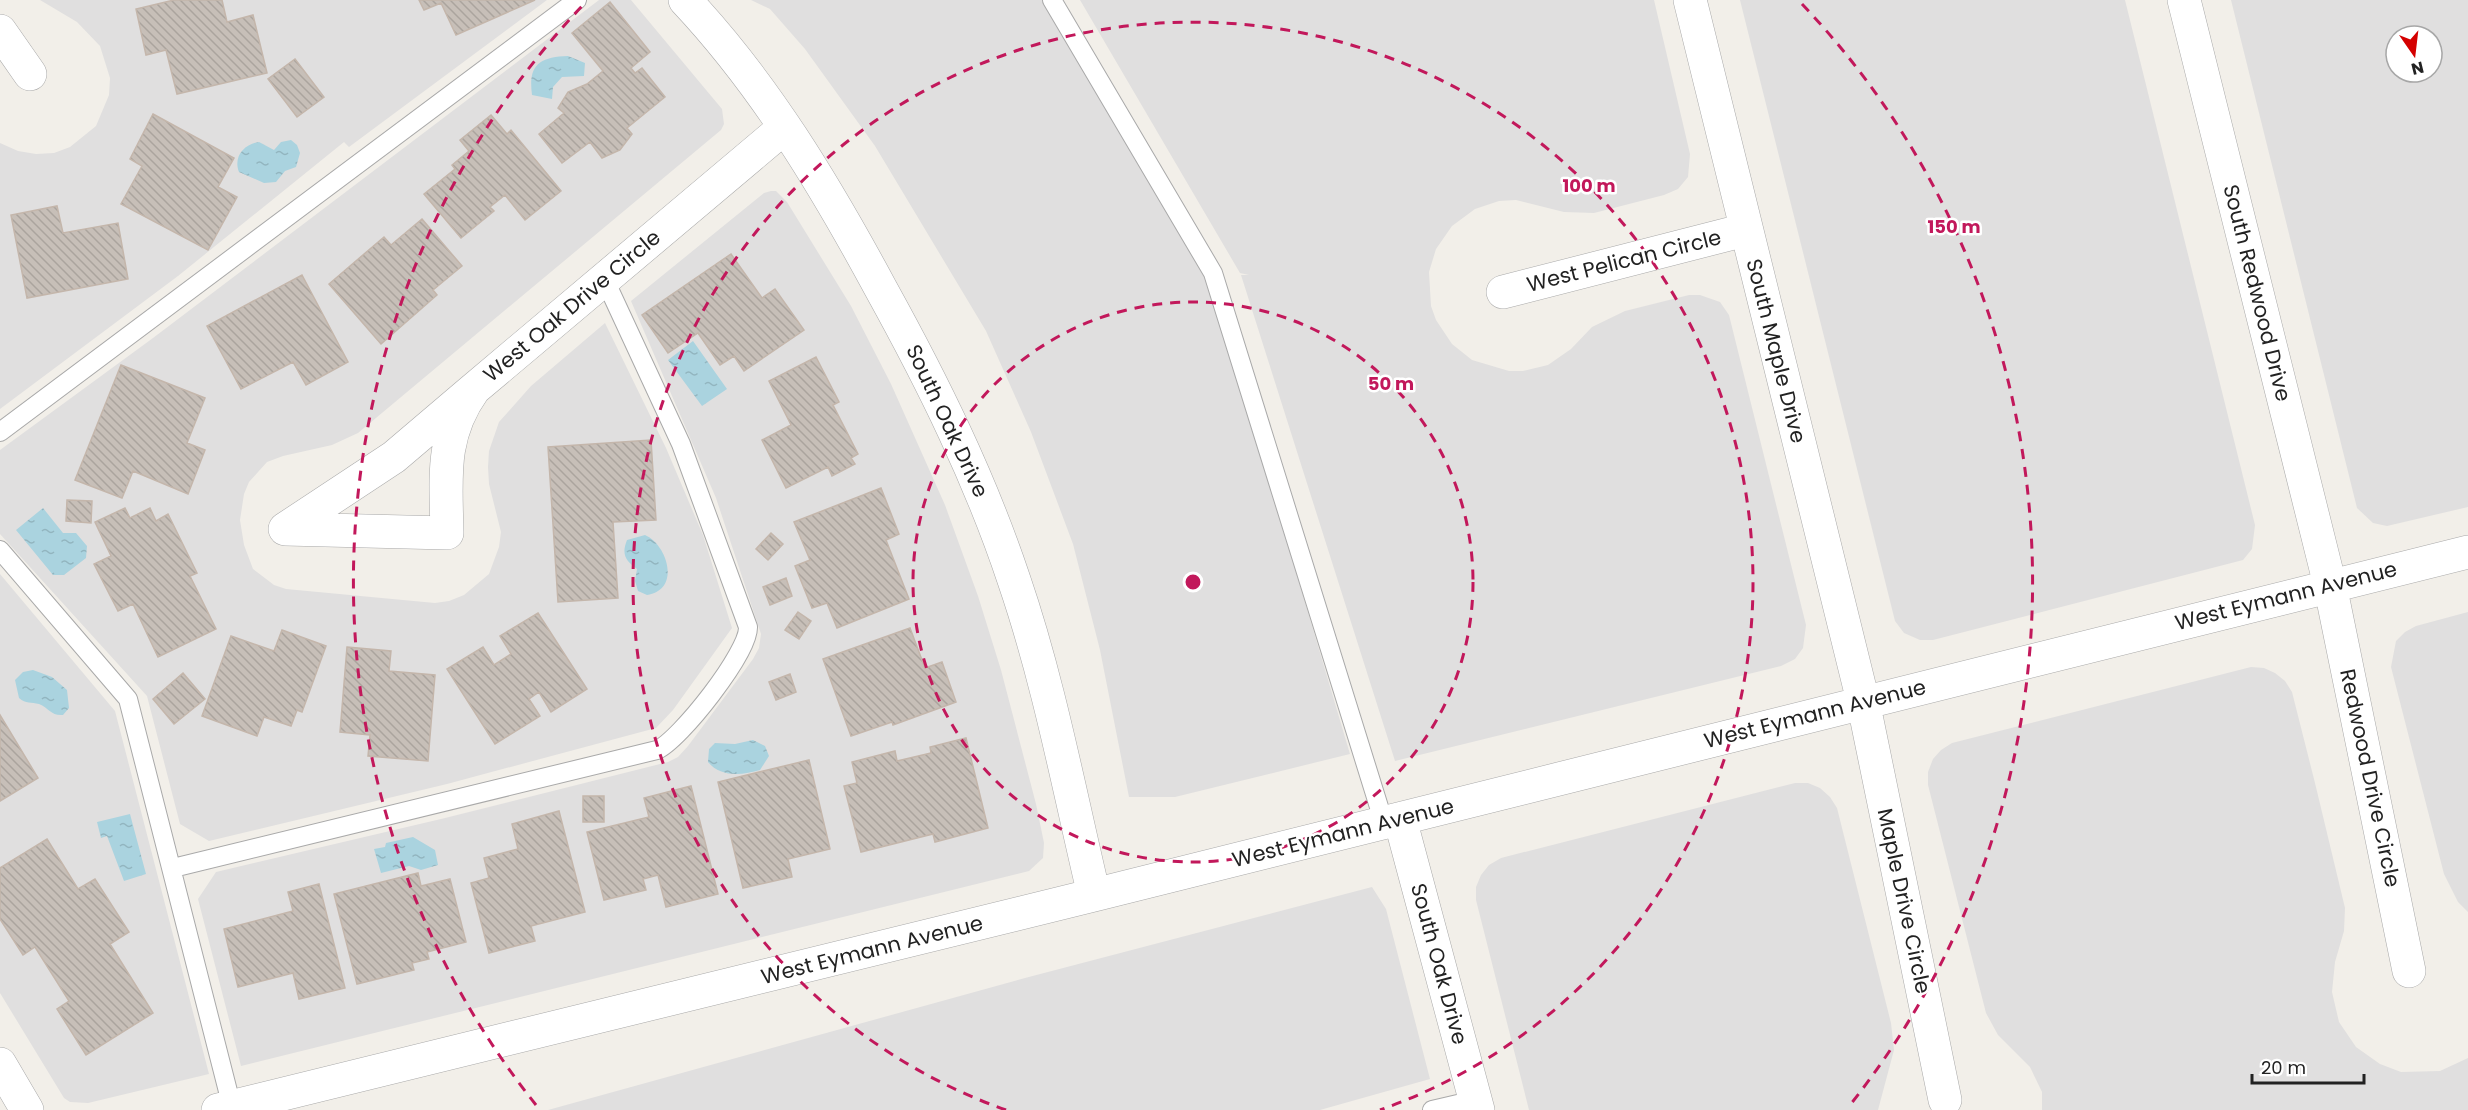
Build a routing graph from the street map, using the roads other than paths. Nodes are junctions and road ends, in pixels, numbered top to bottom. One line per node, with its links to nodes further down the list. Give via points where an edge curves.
1 (577, 0): 13 (lane)
2 (685, 0): 8 (street, South Oak Drive)
3 (1052, 0): 18 (lane, via 1213,273)
4 (1690, 0): 9 (street, South Maple Drive)
5 (2184, 0): 16 (street, South Redwood Drive)
6 (0, 31): 7 (street)
7 (30, 74)
8 (785, 127): 10 (street, West Oak Drive Circle); 20 (street, South Oak Drive, via 853,238 924,367 987,506 1015,581 1039,664)
9 (1745, 230): 11 (street, West Pelican Circle); 17 (street, South Maple Drive)
10 (604, 278): 12 (street, West Oak Drive Circle); 19 (lane, via 681,444 748,627 743,649 712,692 669,744 657,750)
11 (1503, 292)
12 (474, 389): 12 (street, West Oak Drive Circle, via 460,409 448,445 447,533 285,529 394,457)
13 (0, 432)
14 (0, 550): 19 (lane, via 128,699)
15 (2468, 552): 16 (street, West Eymann Avenue)
16 (2330, 585): 17 (street, West Eymann Avenue); 21 (street, Redwood Drive Circle)
17 (1863, 701): 18 (street, West Eymann Avenue); 23 (street, Maple Drive Circle)
18 (1392, 821): 20 (street, West Eymann Avenue); 24 (street, South Oak Drive)
19 (173, 867): 25 (lane)
20 (1094, 895): 25 (street, West Eymann Avenue)
21 (2409, 971)
22 (0, 1064): 26 (street)
23 (1945, 1100)
24 (1477, 1105): 27 (lane)
25 (225, 1108)
26 (27, 1110)
27 (1432, 1110)

